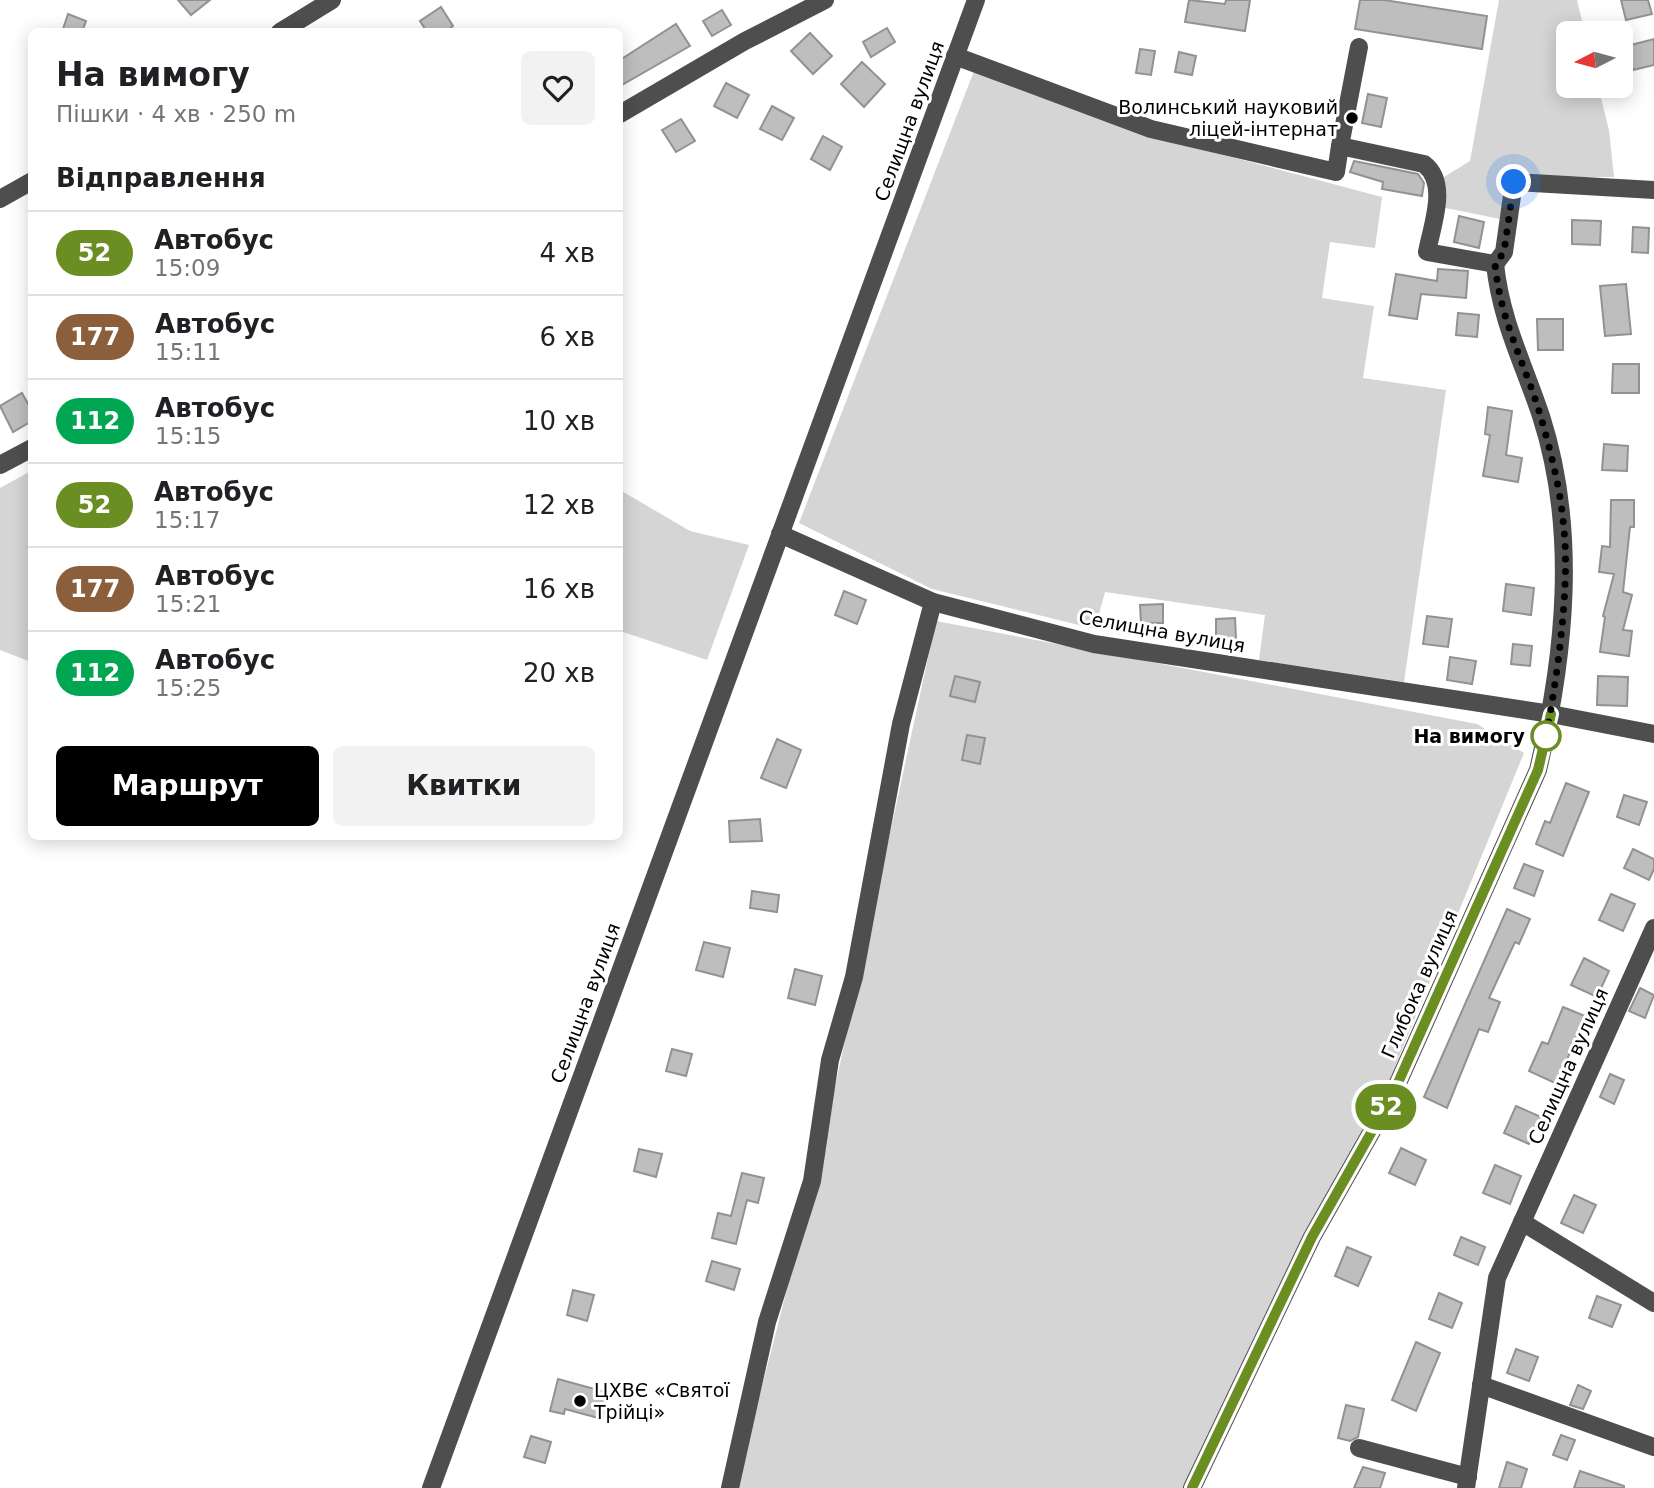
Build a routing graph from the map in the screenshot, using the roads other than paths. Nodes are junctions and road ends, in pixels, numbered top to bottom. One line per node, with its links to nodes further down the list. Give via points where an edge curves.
1 (332, 0): 4 (street)
2 (825, 0): 7 (street)
3 (976, 0): 6 (street, Селищна вулиця)
4 (286, 28)
5 (1359, 47): 8 (street)
6 (955, 56): 8 (street, via 1164,132 1336,172); 15 (street, Селищна вулиця)
7 (623, 112)
8 (1340, 146): 12 (street, via 1424,164 1433,171 1438,186 1427,252)
9 (28, 182): 11 (street)
10 (1654, 190): 12 (street, via 1514,182 1504,252)
11 (0, 200)
12 (1495, 264): 17 (street, via 1499,302 1541,416 1555,470 1564,532 1564,584)
13 (28, 450): 14 (street)
14 (0, 465)
15 (780, 534): 16 (street, Селищна вулиця); 26 (street, Селищна вулиця)
16 (933, 602): 17 (street, Селищна вулиця, via 1094,644); 27 (street, via 901,724 854,976 830,1060 812,1181 767,1322)
17 (1551, 714): 18 (street, Селищна вулиця); 28 (street, Глибока вулиця, via 1538,770 1393,1094 1312,1237)
18 (1654, 734)
19 (1654, 929): 20 (street, Селищна вулиця)
20 (1522, 1222): 21 (street); 22 (street, Селищна вулиця, via 1497,1278)
21 (1654, 1303)
22 (1481, 1385): 23 (street); 25 (street, Селищна вулиця)
23 (1654, 1447)
24 (1359, 1448): 25 (street)
25 (1467, 1483)
26 (431, 1488)
27 (730, 1488)
28 (1192, 1488)

